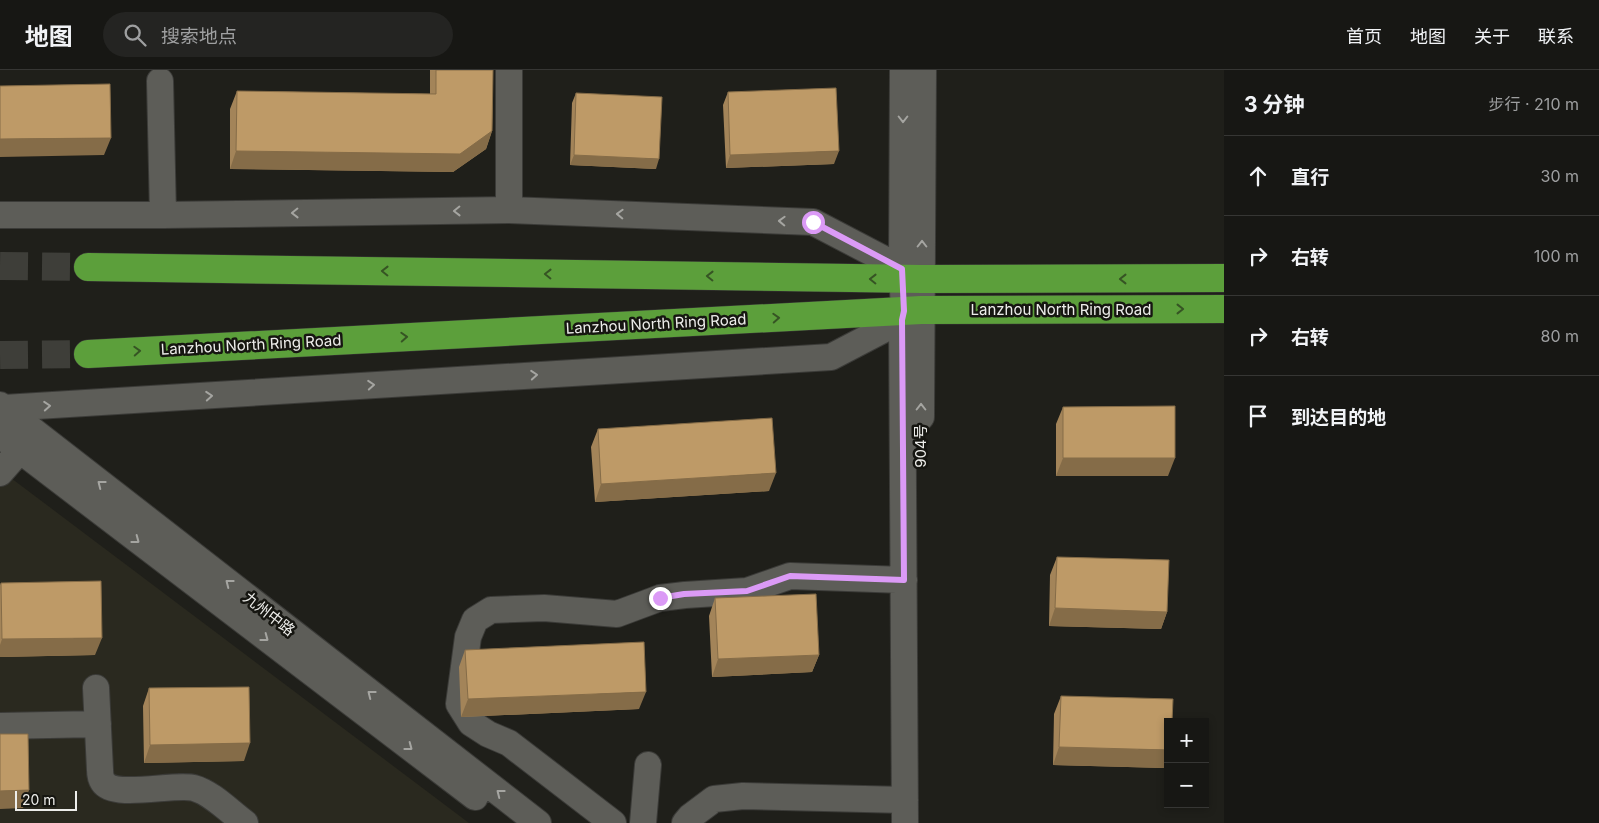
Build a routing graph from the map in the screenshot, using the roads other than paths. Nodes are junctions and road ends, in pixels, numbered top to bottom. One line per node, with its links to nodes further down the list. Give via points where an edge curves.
1 (509, 70): 5 (street)
2 (903, 70): 9 (street, one-way to 9)
3 (923, 70): 9 (street, 904号, one-way to 3)
4 (160, 81): 7 (street)
5 (509, 210): 7 (street, one-way to 7); 9 (street, one-way to 5, via 813,222)
6 (0, 215): 7 (street)
7 (163, 215)
8 (88, 267): 9 (highway, Lanzhou North Ring Road, one-way to 8)
9 (908, 276): 10 (highway, Lanzhou North Ring Road, one-way to 9); 12 (street, 904号)
10 (1224, 278)
11 (1224, 309): 12 (highway, Lanzhou North Ring Road, one-way to 11)
12 (909, 314): 13 (highway, Lanzhou North Ring Road, one-way to 12); 14 (street, one-way to 12, via 832,357); 18 (street); 30 (street, 904号, one-way to 12)
13 (88, 354)
14 (1, 408): 15 (street, 九州中路)
15 (36, 432): 16 (street); 26 (street, 九州中路, one-way to 15)
16 (9, 444): 17 (street); 25 (street, one-way to 25)
17 (0, 473)
18 (904, 580): 23 (street); 27 (street, via 790,576 747,591 660,598 617,614 544,608 491,610 475,620 468,637 459,704 471,723 508,743)
19 (96, 688): 20 (street)
20 (98, 724): 21 (street); 24 (street, via 100,770 103,782 110,788 194,788)
21 (0, 726)
22 (648, 765): 28 (street)
23 (905, 811): 29 (street, via 743,796 714,799)
24 (245, 823)
25 (510, 823)
26 (538, 823)
27 (613, 823)
28 (643, 823)
29 (685, 823)
30 (919, 823)

